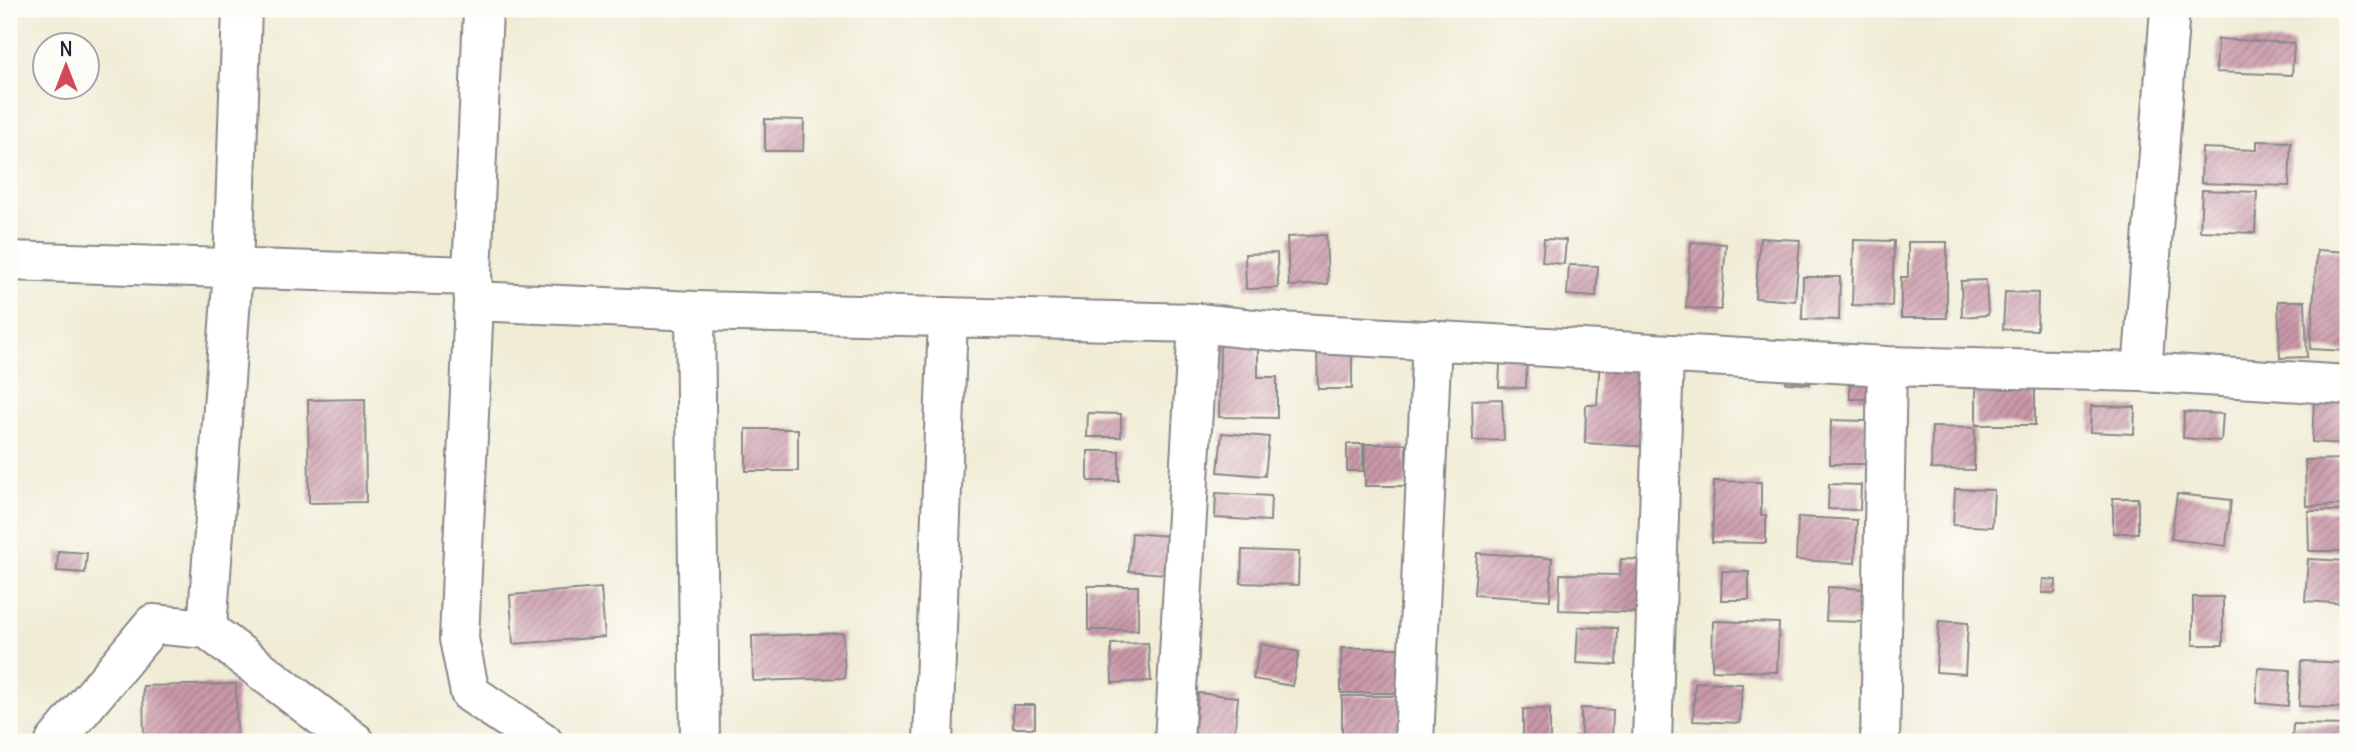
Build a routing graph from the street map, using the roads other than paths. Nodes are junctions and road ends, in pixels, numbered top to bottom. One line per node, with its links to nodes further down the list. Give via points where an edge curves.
1 (242, 9): 5 (street)
2 (483, 9): 6 (street)
3 (2170, 9): 13 (street)
4 (9, 261): 5 (street)
5 (233, 270): 6 (street); 15 (street)
6 (473, 289): 7 (street); 18 (street, via 459,639 470,693)
7 (695, 311): 8 (street); 19 (street)
8 (948, 317): 9 (street); 20 (street)
9 (1198, 323): 10 (street); 21 (street)
10 (1432, 339): 11 (street); 22 (street)
11 (1664, 354): 12 (street); 23 (street)
12 (1887, 366): 13 (street); 24 (street)
13 (2142, 372): 14 (street)
14 (2348, 385)
15 (207, 629): 16 (street, via 153,624); 17 (street)
16 (55, 742)
17 (355, 742)
18 (543, 742)
19 (700, 742)
20 (933, 742)
21 (1174, 742)
22 (1414, 742)
23 (1652, 742)
24 (1880, 742)

